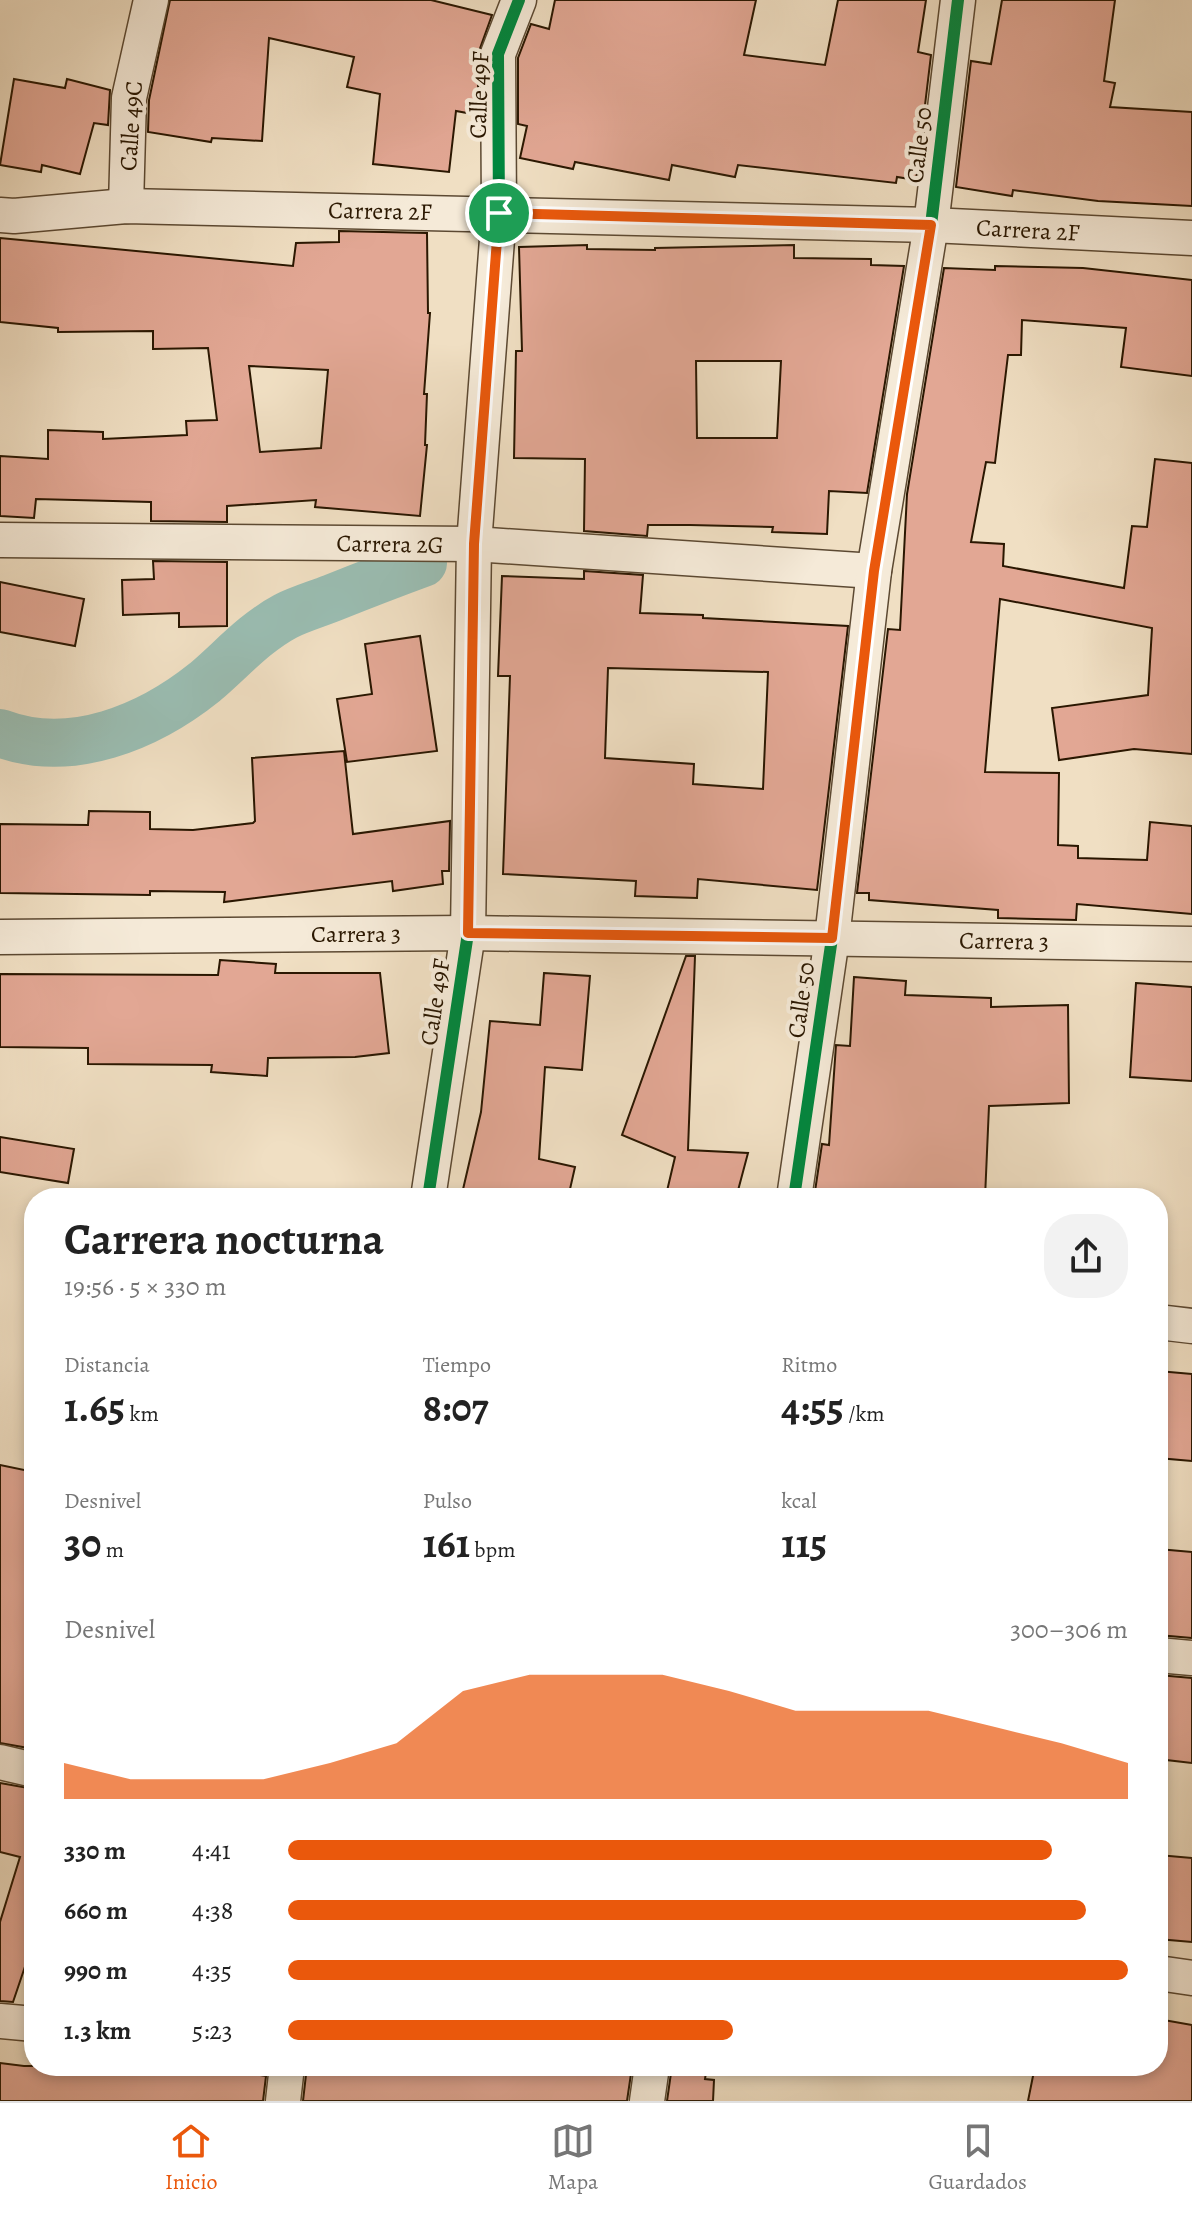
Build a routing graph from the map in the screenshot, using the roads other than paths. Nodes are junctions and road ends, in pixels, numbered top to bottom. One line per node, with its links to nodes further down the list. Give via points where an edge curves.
1 (151, 0): 4 (street, Calle 49C, via 129,98)
2 (519, 0): 5 (street, Calle 49F, via 498,54)
3 (958, 0): 7 (street, Calle 50)
4 (126, 206): 5 (street, Carrera 2F); 6 (street, Carrera 2F)
5 (499, 213): 7 (street, Carrera 2F); 10 (street, Calle 49F)
6 (0, 215)
7 (931, 225): 8 (street, Carrera 2F); 11 (street, Calle 50)
8 (1192, 238)
9 (0, 540): 10 (street, Carrera 2G)
10 (474, 544): 11 (street, Carrera 2G); 12 (street, Calle 49F)
11 (874, 571): 14 (street, Calle 50)
12 (468, 933): 13 (street, Carrera 3); 14 (street, Carrera 3); 16 (street, Calle 49F)
13 (0, 937)
14 (832, 938): 15 (street, Carrera 3); 17 (street, Calle 50)
15 (1192, 944)
16 (430, 1188)
17 (795, 1188)
18 (1168, 1323): 19 (street)
19 (1192, 1326)
20 (1168, 1656): 21 (street)
21 (1192, 1658)
22 (0, 1762): 23 (street)
23 (24, 1768)
24 (1168, 1974): 25 (street)
25 (1192, 1978)
26 (0, 2021): 27 (street)
27 (24, 2023)
28 (286, 2076): 30 (street)
29 (651, 2076): 31 (street)
30 (283, 2101)
31 (647, 2101)

